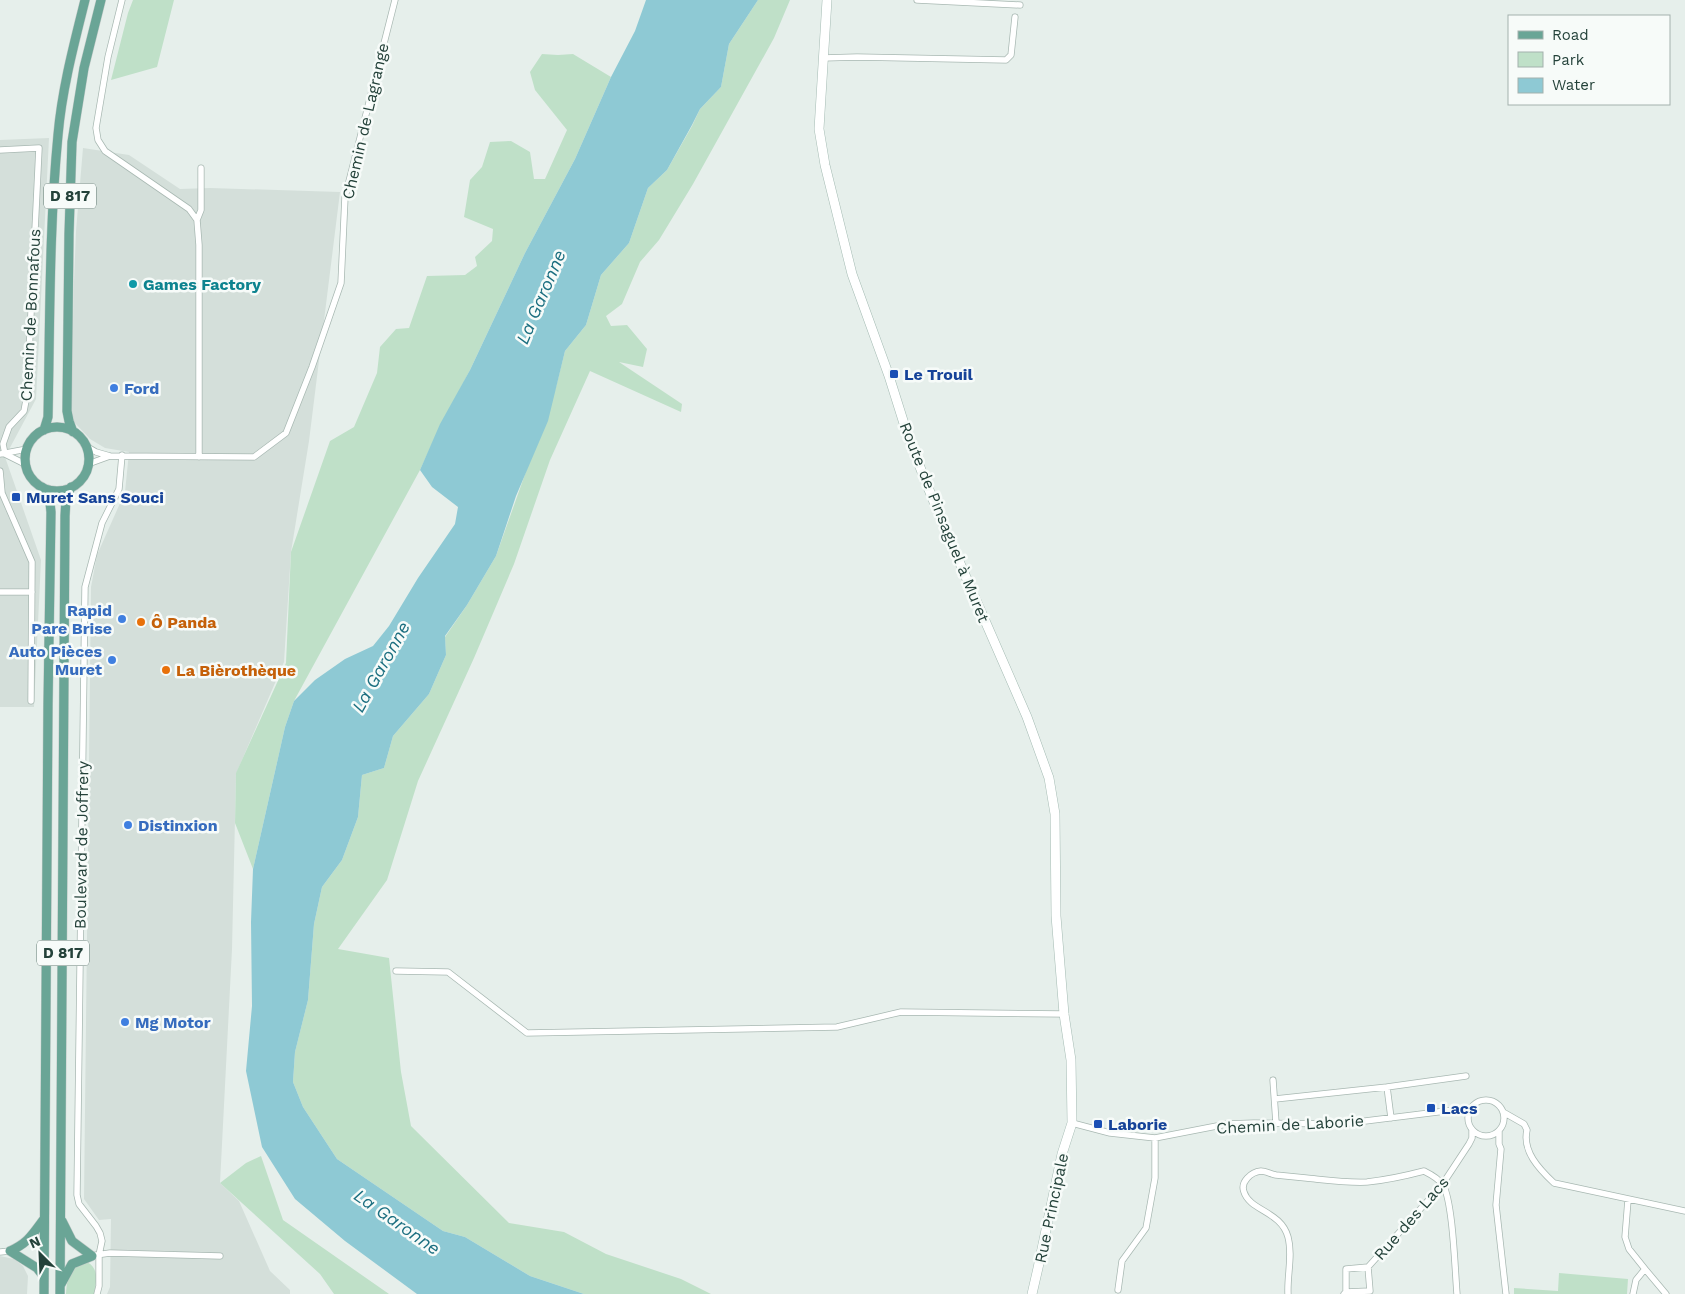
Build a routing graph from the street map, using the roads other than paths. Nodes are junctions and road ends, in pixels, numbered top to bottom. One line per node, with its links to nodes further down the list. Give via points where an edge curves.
1 (85, 0): 13 (main road, D 817, via 58,134 48,417)
2 (101, 0): 14 (main road, D 817, via 84,68 72,142 68,411)
3 (122, 0): 12 (street, via 106,66 96,128 98,140 105,152 188,209)
4 (394, 0): 20 (street, Chemin de Lagrange, via 346,197 341,283 286,434 254,457)
5 (827, 0): 9 (street, Route de Pinsaguel à Muret)
6 (917, 0): 7 (street)
7 (1020, 5)
8 (1014, 17): 9 (street, via 1011,55 1006,60)
9 (822, 58): 30 (street, Route de Pinsaguel à Muret, via 819,129 852,274 944,529 1027,717 1049,778 1055,814 1056,916)
10 (0, 150): 17 (street, Chemin de Bonnafous, via 39,148 27,395 24,411 9,427)
11 (201, 168): 12 (street, via 201,210)
12 (197, 220): 20 (street)
13 (44, 430): 14 (main road, via 59,427); 16 (main road)
14 (73, 432): 15 (main road)
15 (86, 446): 18 (street); 22 (main road)
16 (27, 448): 17 (street); 21 (main road)
17 (2, 454): 21 (street)
18 (110, 456): 19 (street); 22 (street)
19 (122, 456): 20 (street); 57 (street, Boulevard de Joffrery, via 119,489 102,523 84,587 77,1195 79,1204 100,1233 102,1241)
20 (199, 457)
21 (26, 464): 24 (main road, via 28,473)
22 (88, 464): 25 (main road, via 85,474)
23 (0, 471): 27 (street, via 2,492 32,562)
24 (42, 487): 25 (main road, via 52,490); 55 (main road, D 817, via 51,512)
25 (71, 487): 54 (main road, D 817, via 65,512)
26 (0, 592): 27 (street)
27 (32, 592): 28 (street)
28 (31, 700)
29 (396, 971): 30 (street, via 448,972 527,1032 837,1028 902,1012)
30 (1064, 1014): 42 (street, Route de Pinsaguel à Muret, via 1070,1060)
31 (1466, 1076): 33 (street)
32 (1273, 1080): 34 (street)
33 (1387, 1087): 34 (street); 38 (street)
34 (1275, 1099): 43 (street)
35 (1470, 1108): 36 (street, Chemin de Laborie); 37 (street, via 1477,1101 1490,1100); 39 (street)
36 (1455, 1110): 38 (street, Chemin de Laborie); 39 (street)
37 (1503, 1112): 40 (street); 41 (street)
38 (1391, 1118): 43 (street, Chemin de Laborie, via 1341,1124)
39 (1467, 1118): 44 (street)
40 (1519, 1121): 41 (street); 52 (street, via 1527,1130 1525,1141 1532,1157 1554,1183)
41 (1504, 1122): 45 (street)
42 (1072, 1123): 48 (street, Chemin de Laborie, via 1110,1133); 67 (street, Rue Principale, via 1062,1154)
43 (1276, 1123): 48 (street, Chemin de Laborie, via 1227,1124)
44 (1472, 1130): 46 (street); 49 (street, Rue des Lacs)
45 (1498, 1131): 47 (street); 50 (street)
46 (1480, 1135): 47 (street); 49 (street, Rue des Lacs)
47 (1488, 1136): 50 (street)
48 (1155, 1138): 63 (street, via 1155,1178 1146,1228 1122,1261)
49 (1469, 1144): 51 (street, Rue des Lacs)
50 (1499, 1144): 70 (street, via 1501,1165 1496,1205)
51 (1442, 1185): 59 (street, Rue des Lacs); 68 (street, via 1424,1171 1367,1182 1261,1171 1250,1175 1243,1191 1248,1200 1275,1216 1288,1236); 69 (street, via 1449,1206)
52 (1628, 1200): 53 (street); 60 (street, via 1625,1237 1629,1249)
53 (1685, 1211)
54 (61, 1218): 57 (main road, via 72,1241); 62 (main road, D 817)
55 (44, 1219): 56 (main road, via 23,1245); 61 (main road, D 817)
56 (5, 1251): 61 (main road, via 37,1268)
57 (96, 1255): 58 (street); 62 (main road, via 72,1264); 66 (street, Boulevard de Joffrery, via 100,1286)
58 (220, 1256)
59 (1368, 1267): 64 (street, Rue des Lacs, via 1346,1269); 64 (street, Rue des Lacs, via 1370,1291)
60 (1645, 1269): 71 (street, via 1636,1280); 72 (street)
61 (44, 1277): 65 (main road, D 817)
62 (60, 1290)
63 (1118, 1290)
64 (1345, 1293)
65 (44, 1294)
66 (97, 1294)
67 (1032, 1294)
68 (1288, 1294)
69 (1457, 1294)
70 (1506, 1294)
71 (1634, 1294)
72 (1666, 1294)

